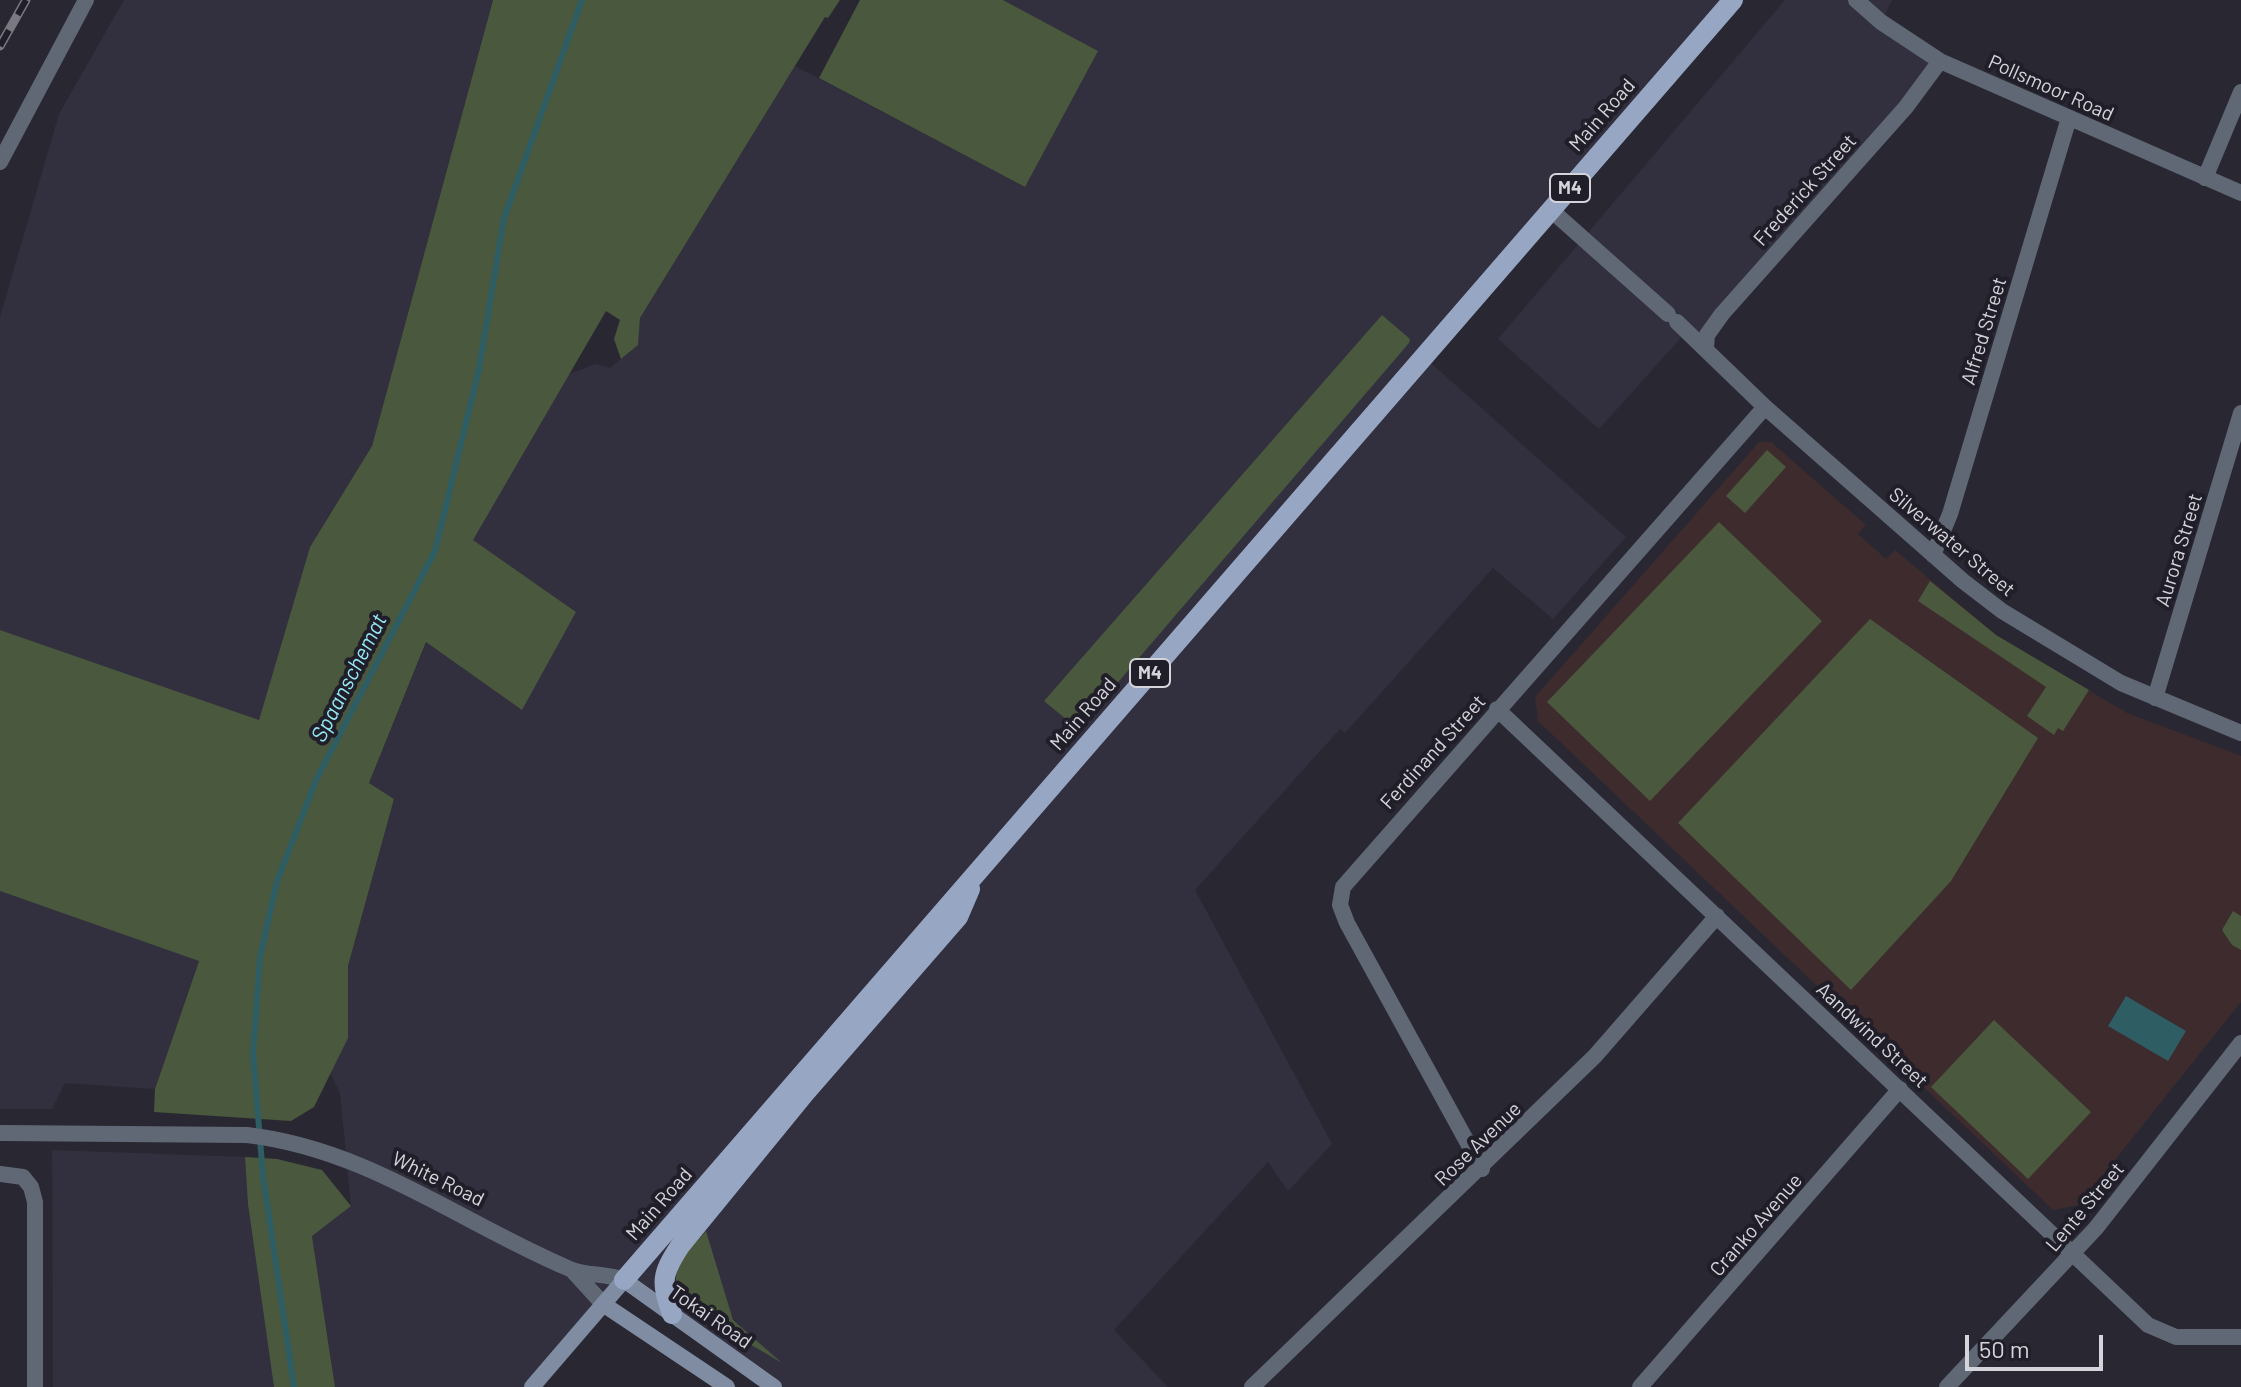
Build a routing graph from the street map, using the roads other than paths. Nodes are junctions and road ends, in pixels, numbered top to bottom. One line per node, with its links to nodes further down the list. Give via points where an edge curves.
1 (86, 0): 7 (street)
2 (1733, 0): 10 (main road, Main Road / M4)
3 (1856, 0): 4 (street, Pollsmoor Road)
4 (1940, 61): 6 (street, Pollsmoor Road); 11 (street, Frederick Street, via 1906,107 1722,314 1707,335)
5 (2241, 92): 8 (street)
6 (2069, 118): 8 (street, Pollsmoor Road); 14 (street, Alfred Street, via 1950,514)
7 (0, 162)
8 (2205, 178): 9 (street, Pollsmoor Road)
9 (2241, 193)
10 (1551, 210): 11 (street, Silverwater Street); 18 (main road, Main Road / M4)
11 (1706, 348): 12 (street, Silverwater Street)
12 (1765, 407): 14 (street, Silverwater Street); 16 (street, Ferdinand Street)
13 (2241, 413): 15 (street, Aurora Street)
14 (1933, 555): 15 (street, Silverwater Street, via 2042,638)
15 (2155, 698): 17 (street, Silverwater Street)
16 (1497, 709): 19 (street, Aandwind Street); 23 (street, Ferdinand Street, via 1350,875 1340,896 1347,923)
17 (2241, 733)
18 (976, 875): 27 (main road, Main Road / M4); 29 (main road, via 958,917 680,1246 662,1287)
19 (1717, 916): 21 (street, Aandwind Street); 23 (street, Rose Avenue, via 1595,1056)
20 (2241, 1043): 25 (street, Lente Street)
21 (1900, 1089): 25 (street, Aandwind Street); 36 (street, Cranko Avenue)
22 (0, 1133): 26 (street, White Road, via 279,1139 356,1162)
23 (1482, 1169): 35 (street, Rose Avenue)
24 (0, 1174): 31 (street, via 23,1177 35,1202)
25 (2073, 1253): 30 (street, Aandwind Street, via 2160,1333); 37 (street, Lente Street)
26 (573, 1271): 27 (street, White Road); 28 (street, White Road)
27 (624, 1280): 28 (main road, Main Road / M4); 29 (main road, Tokai Road)
28 (603, 1304): 32 (main road, Main Road / M4); 33 (main road)
29 (672, 1314): 34 (main road, Tokai Road)
30 (2241, 1337)
31 (35, 1387)
32 (532, 1387)
33 (727, 1387)
34 (774, 1387)
35 (1252, 1387)
36 (1640, 1387)
37 (1947, 1387)

